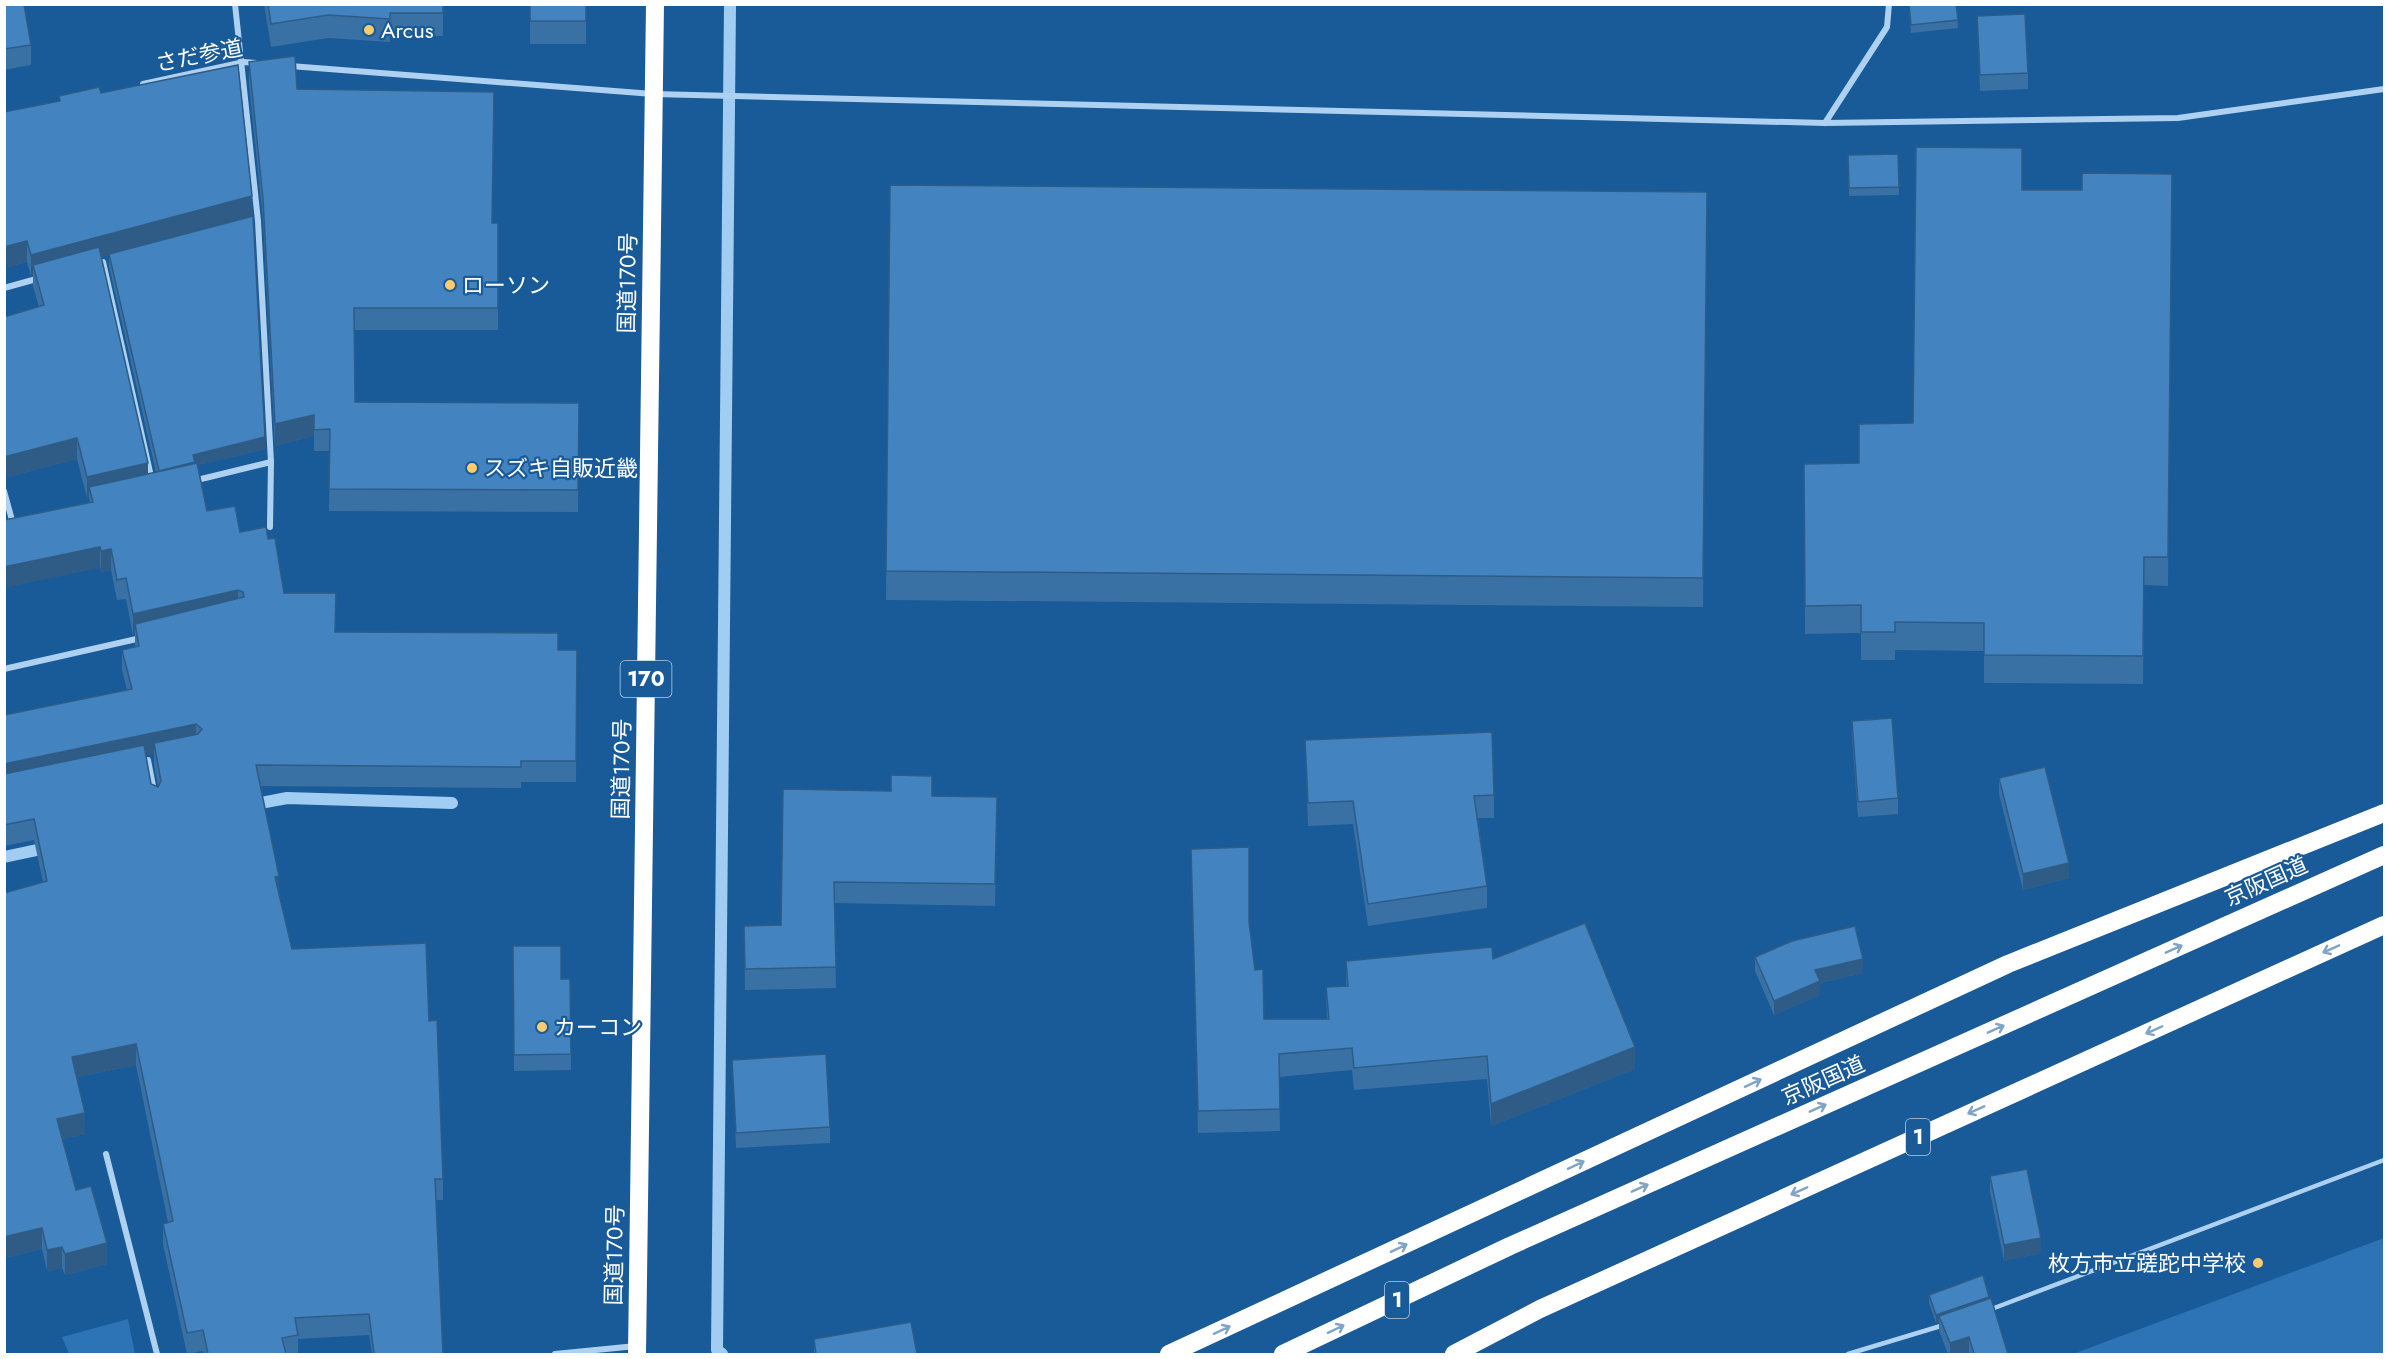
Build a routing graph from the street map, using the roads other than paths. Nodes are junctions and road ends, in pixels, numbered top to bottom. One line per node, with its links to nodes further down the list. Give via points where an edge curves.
1 (236, 4): 4 (street)
2 (655, 4): 9 (highway, 国道170号 / 170)
3 (1888, 4): 10 (street, via 1887,27)
4 (244, 62): 5 (street, さだ参道); 7 (street, さだ参道); 11 (street)
5 (267, 64)
6 (279, 65): 9 (street)
7 (130, 87)
8 (2385, 89): 10 (street, via 2178,118)
9 (653, 94): 10 (street); 39 (highway, 国道170号 / 170)
10 (1825, 123)
11 (258, 221): 12 (street); 18 (street)
12 (247, 224)
13 (115, 259): 14 (street)
14 (104, 262): 15 (street); 20 (street)
15 (93, 265)
16 (48, 276): 17 (street)
17 (4, 288)
18 (271, 462): 19 (street); 25 (street)
19 (189, 482)
20 (154, 490)
21 (4, 491): 23 (street)
22 (23, 518): 23 (street)
23 (12, 520): 24 (street)
24 (4, 522)
25 (270, 527)
26 (149, 636): 27 (street)
27 (4, 669)
28 (158, 758): 29 (street)
29 (148, 760): 30 (street); 31 (street)
30 (137, 763)
31 (156, 803)
32 (2385, 813): 42 (highway, one-way to 32, via 2008,964)
33 (2385, 855): 43 (highway, 京阪国道 / 1, one-way to 33, via 1510,1246)
34 (2385, 925): 44 (highway, 1, one-way to 44, via 1540,1309)
35 (106, 1154): 40 (street)
36 (2385, 1160): 37 (lane)
37 (1981, 1313)
38 (1948, 1324): 45 (lane)
39 (637, 1350): 41 (street)
40 (157, 1354)
41 (555, 1354)
42 (1169, 1354)
43 (1283, 1354)
44 (1454, 1354)
45 (1848, 1354)

